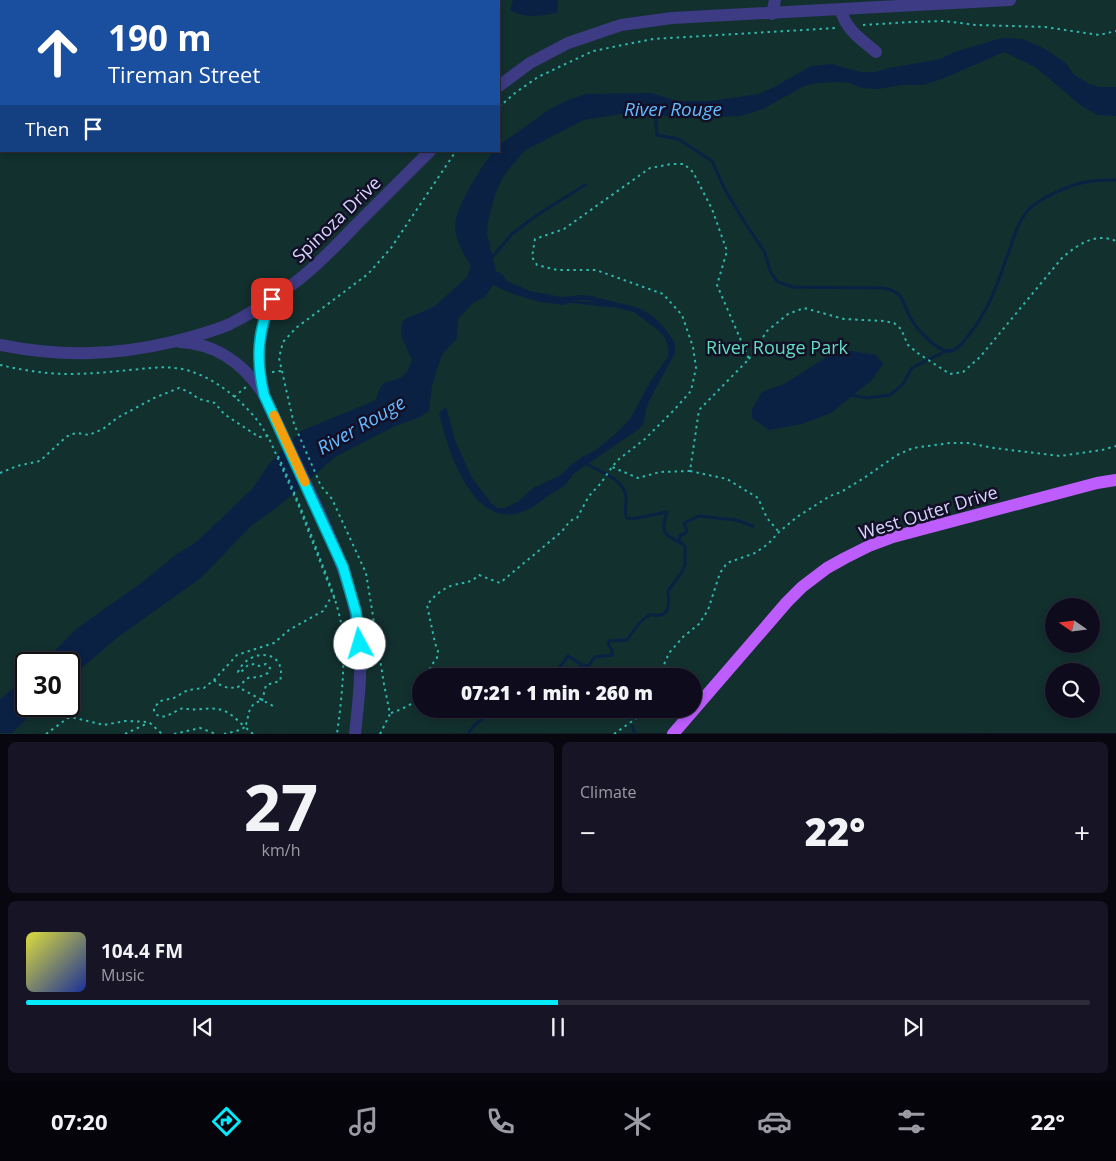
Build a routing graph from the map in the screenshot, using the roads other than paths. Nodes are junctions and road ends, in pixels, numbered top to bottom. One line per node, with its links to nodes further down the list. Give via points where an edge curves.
1 (775, 0): 4 (street)
2 (1010, 0): 3 (street)
3 (841, 10): 4 (street); 5 (street, via 848,27)
4 (772, 14): 6 (street, via 672,18 621,25 568,43 530,63)
5 (876, 52)
6 (500, 85)
7 (429, 152): 8 (street, Spinoza Drive, via 331,251)
8 (272, 299): 9 (street, Spinoza Drive, via 229,324); 11 (street, via 259,344 259,370)
9 (173, 342): 10 (street, Spinoza Drive, via 124,352 84,354 35,352); 11 (street, via 201,346 228,357 247,372)
10 (0, 345)
11 (264, 395): 13 (street, via 283,435 316,490 356,612 361,658)
12 (1116, 480): 14 (main road, West Outer Drive, via 893,537 845,558 814,578 787,602)
13 (355, 734)
14 (674, 734)

